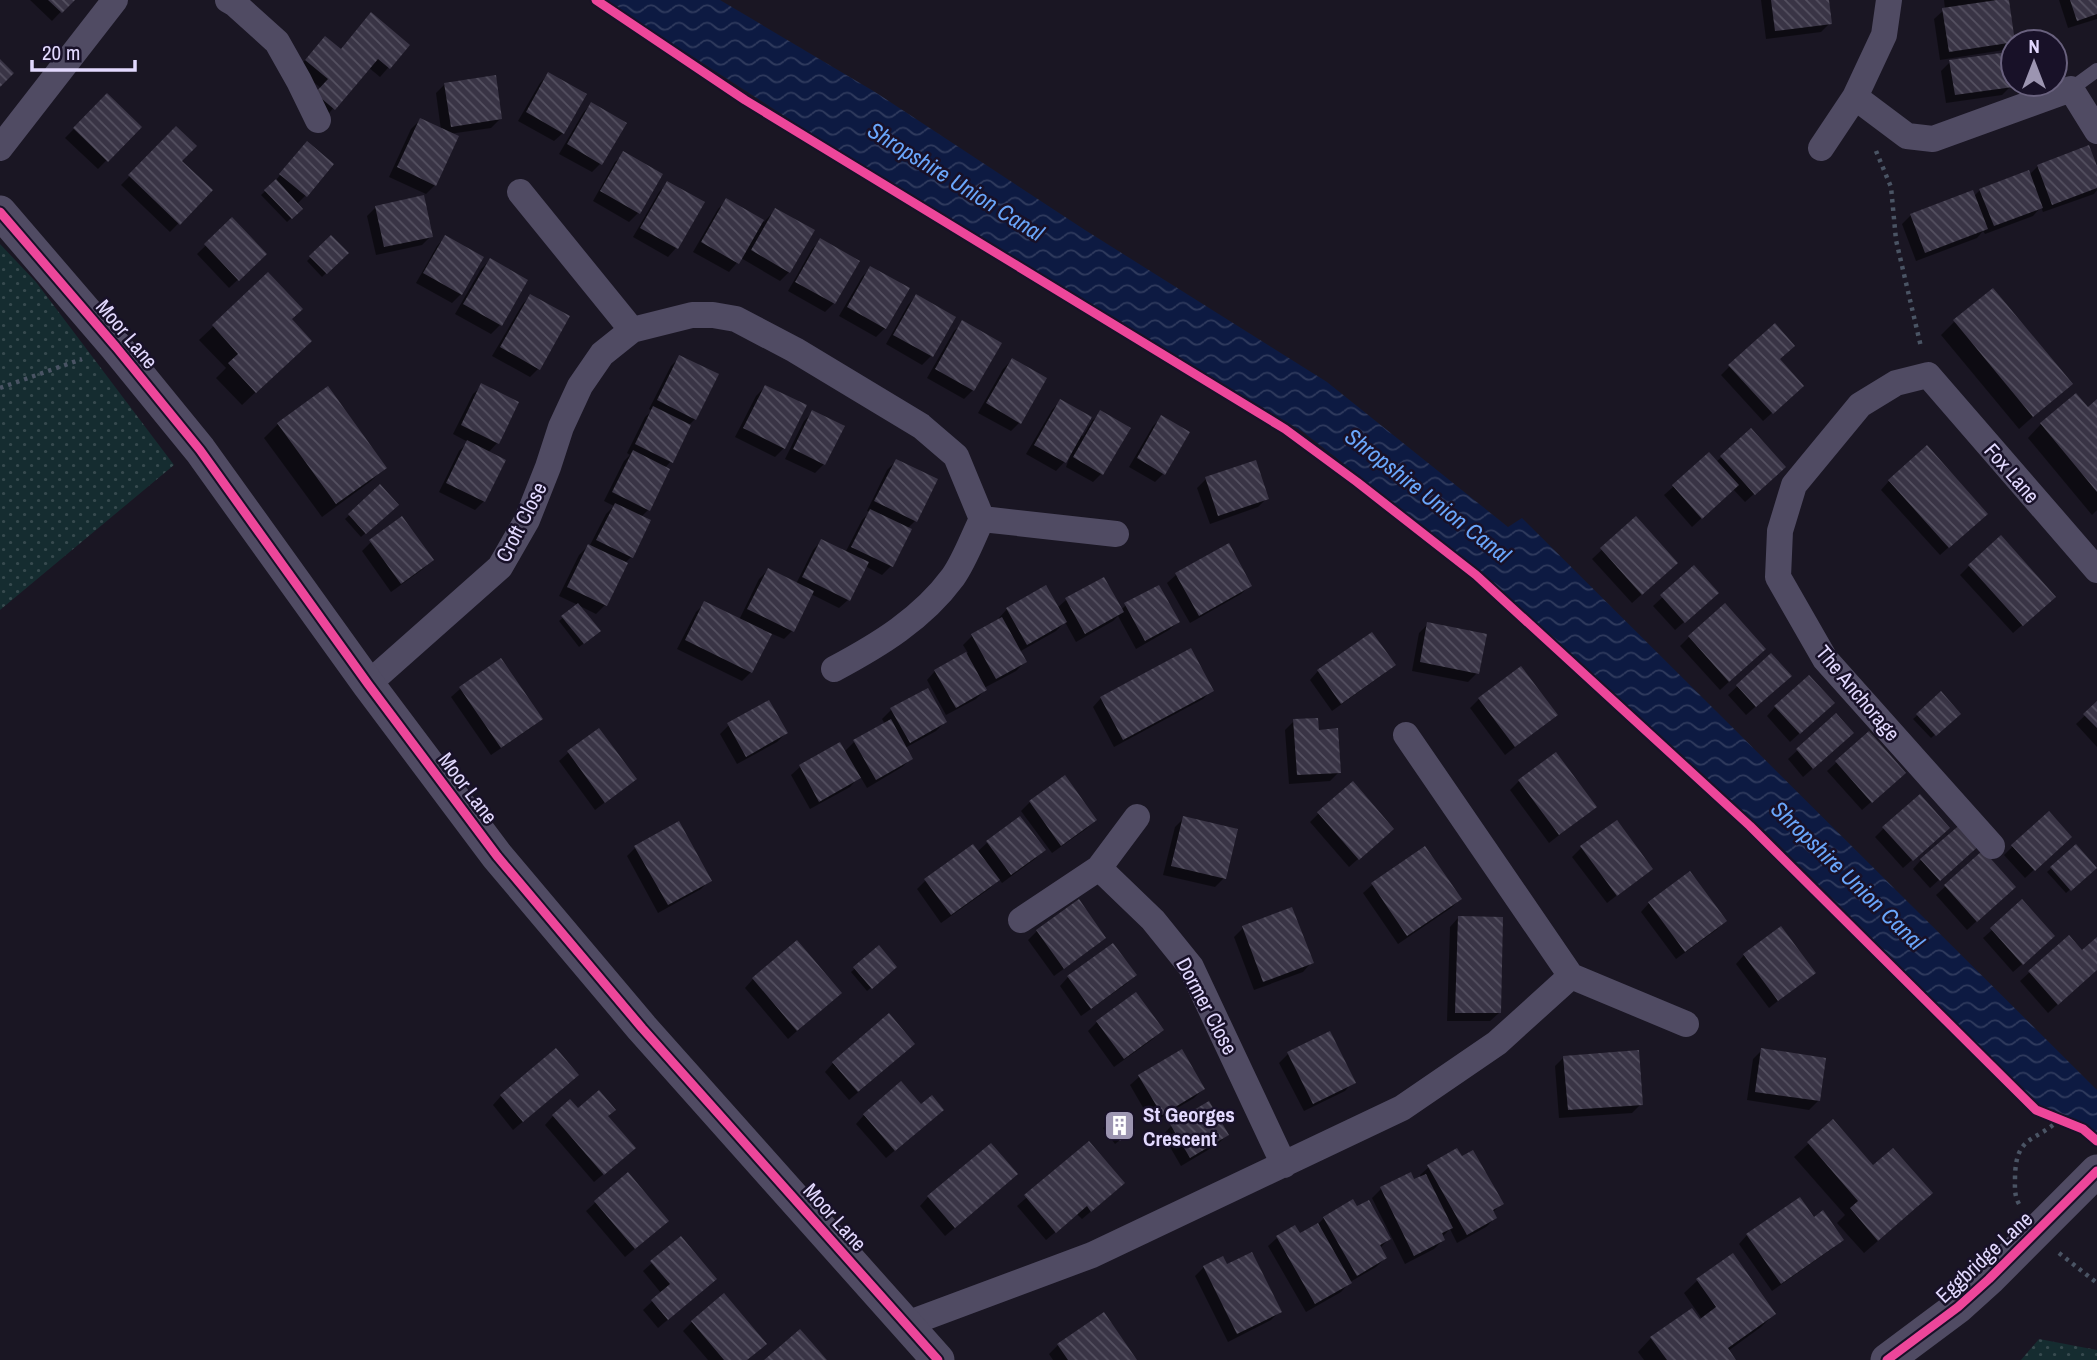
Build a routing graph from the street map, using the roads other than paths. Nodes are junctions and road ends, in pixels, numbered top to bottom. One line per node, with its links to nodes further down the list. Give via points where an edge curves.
1 (115, 0): 9 (street)
2 (228, 0): 7 (street, via 277,42)
3 (1889, 0): 6 (street, via 1884,35)
4 (2097, 70): 5 (lane)
5 (2071, 89): 6 (street, via 1933,139 1907,136); 8 (street)
6 (1855, 97): 10 (street)
7 (318, 120)
8 (2097, 131)
9 (0, 148)
10 (1821, 148)
11 (520, 192): 13 (street)
12 (0, 212): 19 (street, Moor Lane, via 200,450)
13 (632, 330): 15 (street, Croft Close, via 692,315 713,315 736,319 795,350 921,426 956,456); 19 (street, Croft Close, via 603,354 580,386 527,520 500,567)
14 (1928, 375): 17 (street, Fox Lane); 22 (street, The Anchorage, via 1896,383 1860,405 1794,485 1780,531 1778,577 1825,659)
15 (982, 519): 16 (street); 18 (street, via 954,575 919,615)
16 (1115, 534)
17 (2097, 570)
18 (834, 669)
19 (368, 684): 29 (street, Moor Lane, via 497,856 642,1028)
20 (1406, 735): 25 (street)
21 (1137, 817): 23 (street)
22 (1992, 846)
23 (1099, 868): 24 (street); 27 (street, Dormer Close, via 1153,920 1191,967)
24 (1021, 920)
25 (1571, 976): 26 (street); 27 (street, via 1497,1043 1402,1108)
26 (1686, 1024)
27 (1284, 1164): 29 (street, via 1092,1255)
28 (2090, 1178): 31 (street, Eggbridge Lane, via 2047,1243)
29 (906, 1324): 30 (street, Moor Lane)
30 (938, 1360)
31 (1887, 1360)

